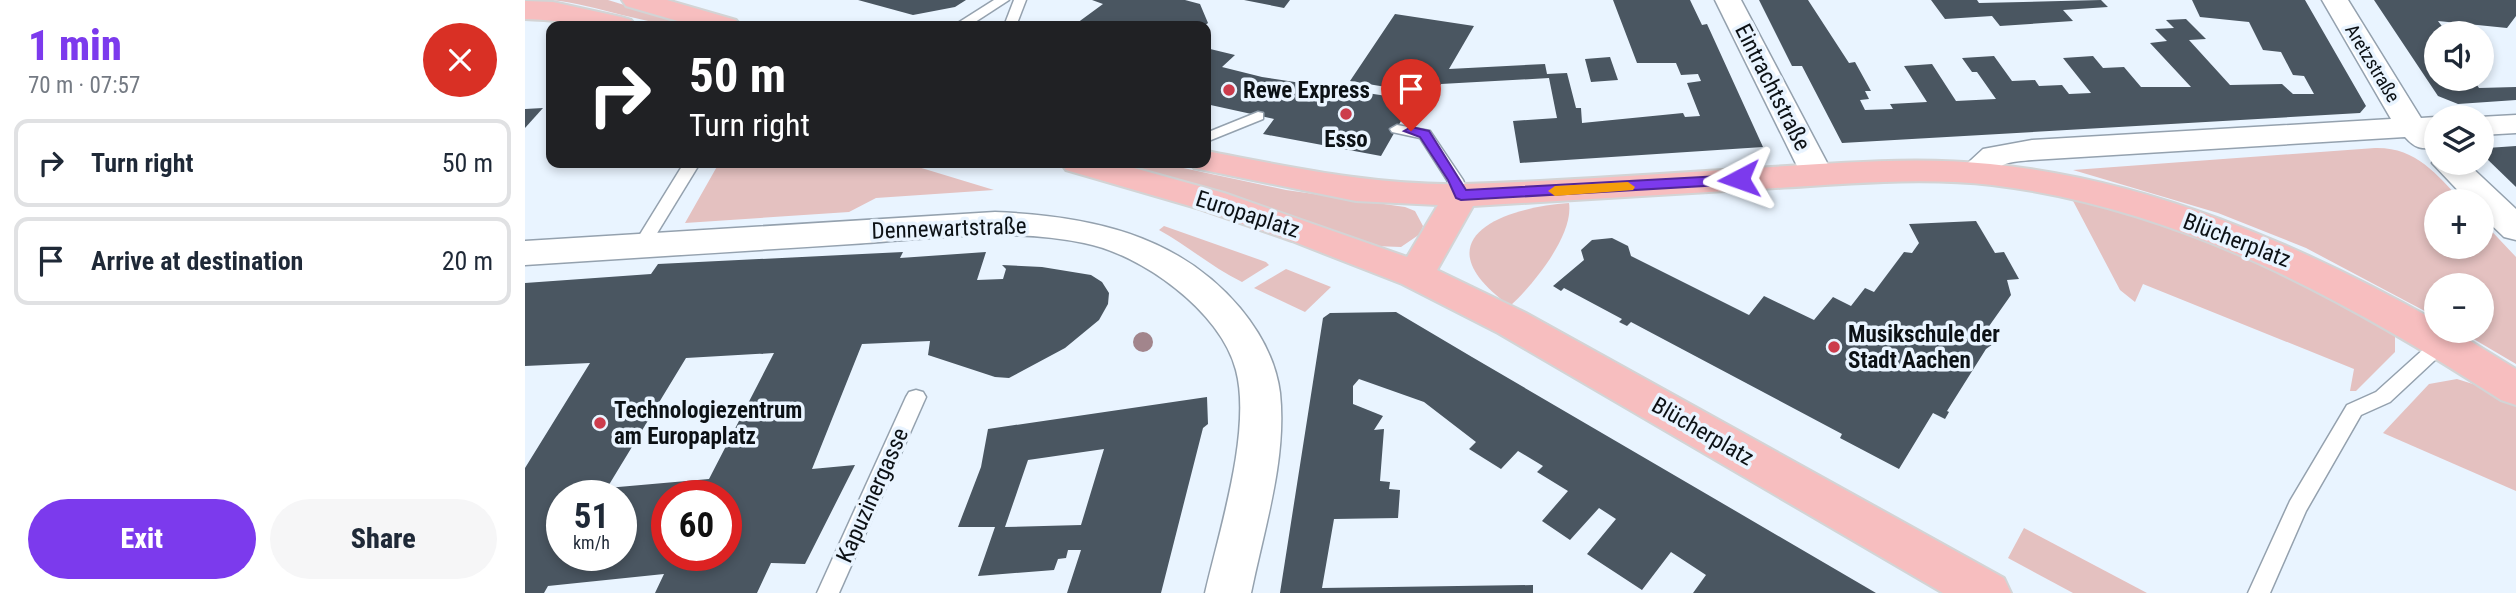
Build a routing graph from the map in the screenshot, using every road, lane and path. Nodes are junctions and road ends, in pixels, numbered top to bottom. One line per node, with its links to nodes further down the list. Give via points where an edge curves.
1 (636, 0): 8 (main road)
2 (1003, 0): 9 (lane)
3 (1020, 0): 10 (lane)
4 (1728, 0): 21 (street, Eintrachtstraße)
5 (2335, 0): 14 (street, Aretzstraße)
6 (525, 10): 7 (main road)
7 (600, 21)
8 (709, 21)
9 (968, 21)
10 (1012, 21)
11 (1258, 116): 16 (lane)
12 (2516, 124): 13 (street)
13 (2494, 125)
14 (2424, 127): 20 (street, via 2032,150 1994,156)
15 (1397, 129): 23 (lane, via 1425,134)
16 (1211, 136)
17 (1211, 162): 23 (main road, Europaplatz, via 1356,190)
18 (689, 168): 25 (lane)
19 (1095, 168): 27 (main road, Europaplatz, via 1223,205)
20 (1974, 172): 21 (main road, Blücherplatz); 28 (main road, Blücherplatz, via 2117,199 2227,233 2341,285)
21 (1817, 174): 23 (main road, Blücherplatz)
22 (2460, 175): 24 (street)
23 (1461, 195): 27 (main road)
24 (2516, 229)
25 (642, 244): 26 (street, Dennewartstraße); 34 (street, Dennewartstraße, via 995,223 1090,232 1147,250 1217,306 1236,329 1257,372 1260,398 1254,463)
26 (525, 253)
27 (1415, 275): 35 (main road, Blücherplatz, via 1512,323)
28 (2424, 331)
29 (2442, 343): 36 (lane, via 2383,397 2354,410 2297,507)
30 (2445, 343): 31 (main road, Blücherplatz)
31 (2516, 389)
32 (916, 397): 33 (lane, Kapuzinergasse)
33 (828, 593)
34 (1228, 593)
35 (1987, 593)
36 (2259, 593)

